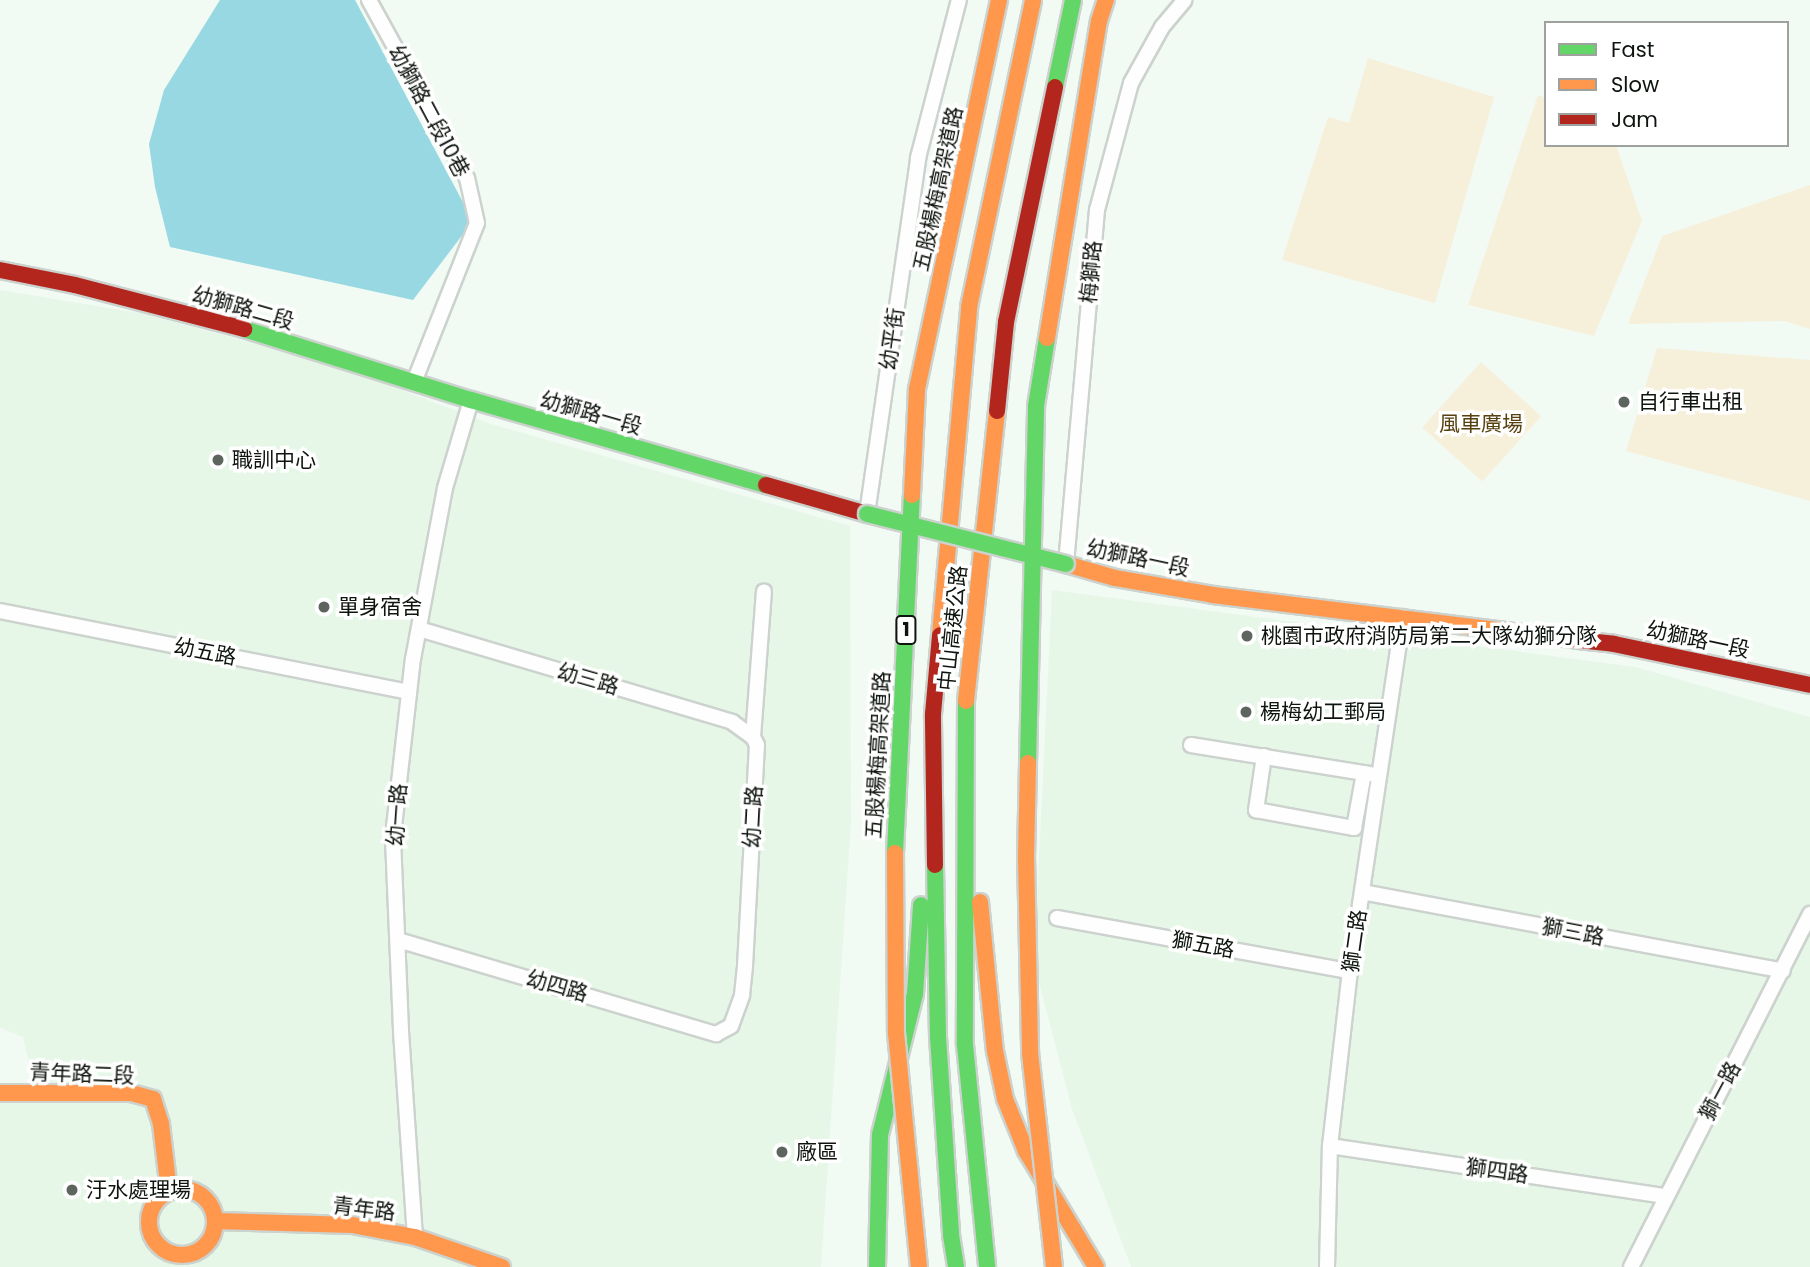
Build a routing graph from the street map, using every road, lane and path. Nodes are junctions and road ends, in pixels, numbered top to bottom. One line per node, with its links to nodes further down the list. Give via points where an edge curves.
1 (369, 0): 9 (street, 幼獅路二段10巷, via 467,178 477,223)
2 (959, 0): 11 (street, 幼平街, via 918,158)
3 (999, 0): 45 (main road, 五股楊梅高架道路 / 1, bridge, via 917,390 895,877 896,1033)
4 (1032, 0): 19 (main road, 中山高速公路 / 1, via 969,307)
5 (1073, 0): 22 (main road, 中山高速公路, via 1006,322)
6 (1105, 0): 48 (main road, bridge, via 1036,406 1026,881 1030,1053)
7 (1185, 0): 12 (street, 梅獅路, via 1162,27 1131,83 1097,210)
8 (0, 270): 9 (main road, 幼獅路二段, via 235,326)
9 (414, 382): 10 (main road, 幼獅路二段)
10 (471, 400): 11 (main road, 幼獅路一段); 16 (street, 幼一路, via 445,488)
11 (867, 514): 12 (main road, 幼獅路一段, bridge)
12 (1066, 564): 15 (main road, 幼獅路一段, via 1115,578 1213,595)
13 (764, 591): 20 (street, 幼二路)
14 (0, 611): 18 (street, 幼五路)
15 (1403, 617): 17 (main road, 幼獅路一段, via 1614,644); 25 (street, 獅二路)
16 (419, 629): 18 (street, 幼一路); 20 (street, 幼三路, via 732,722)
17 (1810, 685)
18 (409, 692): 29 (street, 幼一路, via 393,836)
19 (933, 715): 39 (main road, via 915,994 880,1135); 46 (main road, 中山高速公路 / 1, via 938,1037)
20 (753, 737): 32 (street, 幼二路, via 757,745 742,995 731,1026)
21 (1191, 746): 23 (street)
22 (965, 751): 37 (main road, via 1002,1087 1026,1151); 47 (main road, 中山高速公路, via 965,1045)
23 (1264, 756): 24 (street); 24 (street, via 1256,810 1354,828)
24 (1364, 773): 25 (street)
25 (1379, 776): 26 (street, 獅二路)
26 (1362, 892): 30 (street, 獅二路); 31 (street, 獅三路)
27 (1810, 914): 31 (street, 獅一路)
28 (1057, 918): 30 (street, 獅五路)
29 (398, 940): 32 (street, 幼四路); 40 (street, 幼一路)
30 (1350, 971): 34 (street, 獅二路)
31 (1783, 971): 36 (street, 獅一路)
32 (716, 1034)
33 (0, 1093): 35 (main road, 青年路二段, via 131,1093 153,1099)
34 (1330, 1146): 36 (street, 獅四路); 50 (street, 獅二路)
35 (169, 1191): 38 (main road, via 197,1191 211,1203); 38 (main road, via 157,1199 150,1212 154,1240 164,1250 192,1254 205,1247)
36 (1665, 1196): 51 (street, 獅一路)
37 (1064, 1213): 41 (main road); 49 (main road)
38 (216, 1222): 40 (main road, 青年路, via 352,1225)
39 (877, 1230): 43 (main road); 44 (main road)
40 (415, 1237): 42 (main road, 青年路)
41 (1073, 1259)
42 (502, 1267)
43 (877, 1267)
44 (888, 1267)
45 (919, 1267)
46 (956, 1267)
47 (987, 1267)
48 (1054, 1267)
49 (1096, 1267)
50 (1327, 1267)
51 (1630, 1267)

